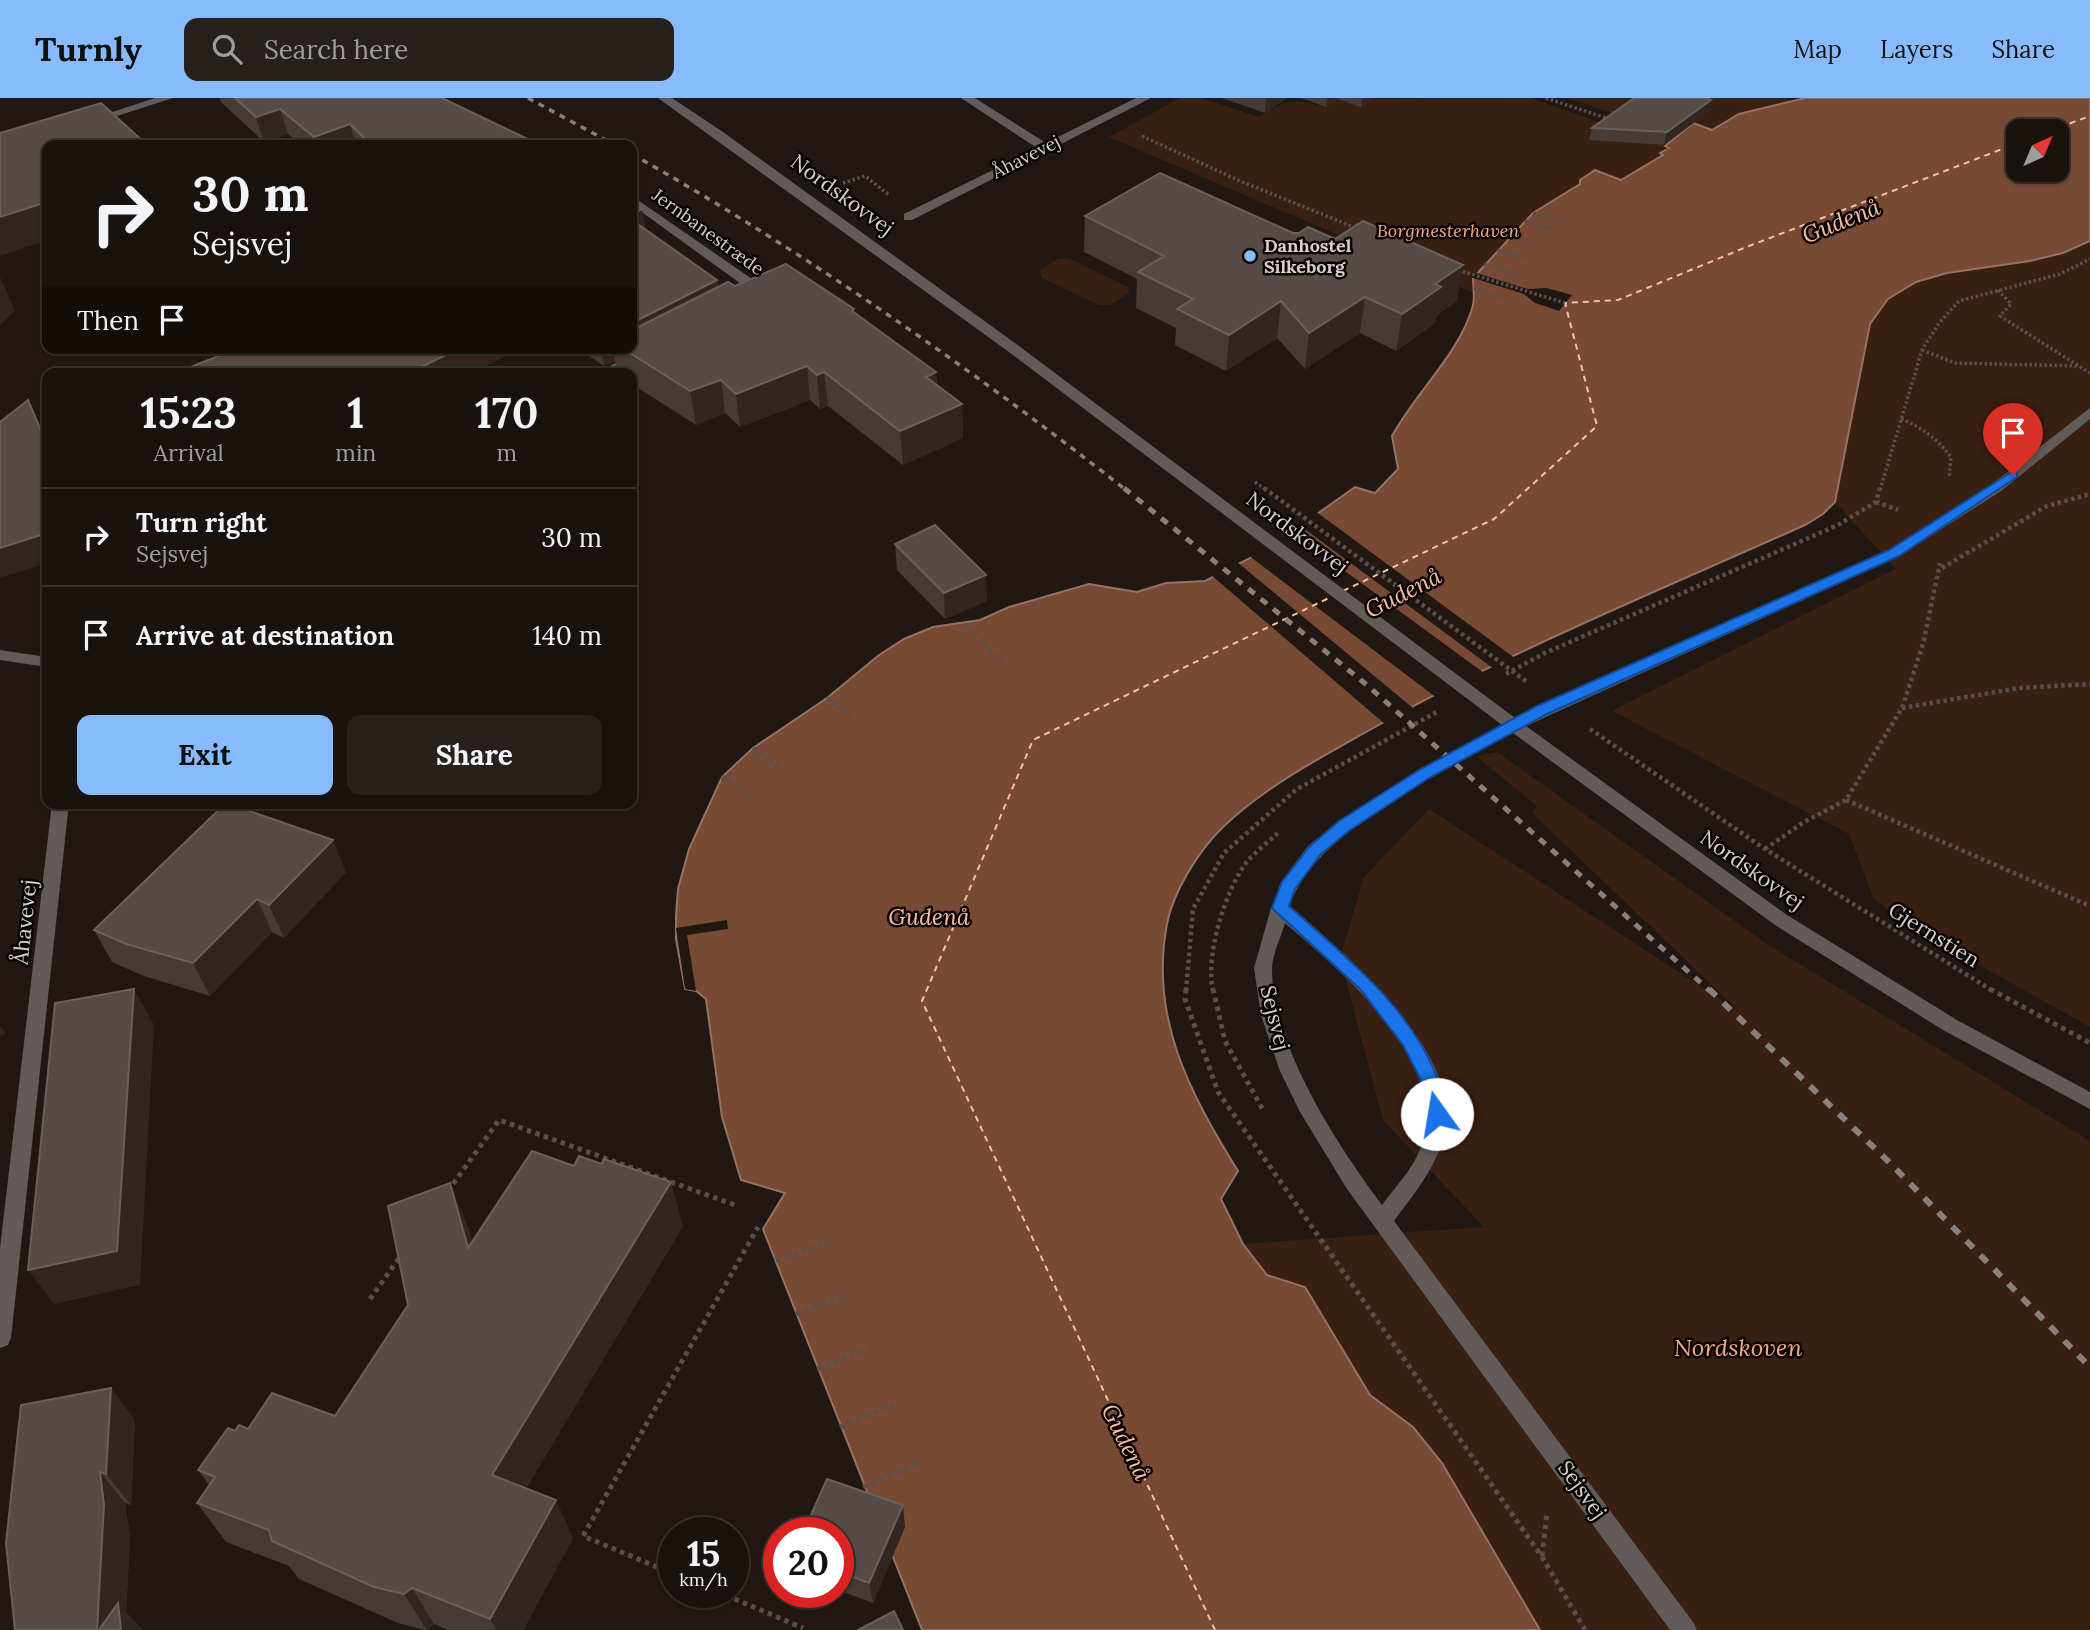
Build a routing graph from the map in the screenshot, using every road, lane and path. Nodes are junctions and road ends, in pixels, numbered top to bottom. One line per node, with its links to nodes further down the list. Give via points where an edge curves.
1 (167, 98): 8 (street)
2 (664, 98): 65 (street, Nordskovvej, via 763,166 1781,920 1950,1025)
3 (967, 98): 9 (street)
4 (1145, 98): 6 (street, Åhavevej)
5 (1546, 98): 7 (path)
6 (1103, 118): 9 (street, Åhavevej); 18 (path)
7 (1620, 123)
8 (73, 127)
9 (1045, 148): 14 (street, Åhavevej)
10 (865, 176): 11 (path)
11 (842, 184)
12 (637, 204): 29 (street, Jernbanestræde)
13 (1534, 213): 16 (path)
14 (908, 217)
15 (1525, 221): 17 (path)
16 (1564, 224)
17 (1554, 229)
18 (1363, 231)
19 (1512, 235): 20 (path)
20 (1541, 244)
21 (1498, 250): 23 (path)
22 (2090, 258): 28 (path, via 2060,274)
23 (1528, 259)
24 (1485, 264): 26 (path)
25 (1449, 266): 31 (path)
26 (1515, 273)
27 (1474, 288): 30 (path)
28 (1997, 289): 33 (path, via 1959,301); 34 (path, via 2011,304 2000,316)
29 (757, 296)
30 (1506, 299)
31 (1565, 303)
32 (653, 348): 35 (street)
33 (1922, 350): 34 (path, via 1955,363); 38 (path)
34 (2080, 366): 36 (path)
35 (613, 368)
36 (2090, 373)
37 (2090, 412): 41 (street, Sejsvej, via 1996,488)
38 (1900, 419): 41 (path, via 1920,426 1951,457); 47 (path, via 1876,502 1836,526 1545,653)
39 (2090, 494): 42 (path, via 2047,506)
40 (1288, 506): 49 (path)
41 (1937, 524): 42 (path); 63 (street, Sejsvej, via 1894,553 1542,710 1424,774 1344,825 1314,851 1287,887)
42 (1941, 569): 51 (path)
43 (965, 624): 46 (path)
44 (0, 656): 45 (street)
45 (42, 661)
46 (1002, 662)
47 (1498, 679)
48 (2090, 684): 51 (path, via 2015,688)
49 (1531, 685)
50 (827, 698): 53 (path)
51 (1902, 708): 59 (path)
52 (1438, 711): 86 (path, via 1297,789 1224,853 1193,909 1185,999 1218,1092 1542,1557)
53 (853, 718)
54 (1587, 726): 61 (path, Gjernstien)
55 (753, 748): 56 (path)
56 (782, 770)
57 (722, 776): 58 (path)
58 (748, 793)
59 (1846, 800): 61 (path); 62 (path)
60 (60, 809): 76 (street, Åhavevej)
61 (1765, 849): 64 (path, Gjernstien, via 2010,1001)
62 (2090, 906)
63 (1280, 908): 68 (street, Sejsvej, via 1263,968 1270,1015 1310,1112); 68 (street, via 1366,985 1409,1040 1429,1078 1437,1114 1432,1148)
64 (2090, 1043)
65 (2090, 1101)
66 (442, 1199): 67 (path, via 499,1120)
67 (735, 1205)
68 (1383, 1221): 87 (street, Sejsvej)
69 (758, 1227): 83 (path, via 583,1536)
70 (828, 1241): 72 (path)
71 (410, 1244): 74 (path)
72 (776, 1261)
73 (849, 1294): 75 (path)
74 (370, 1299)
75 (796, 1314)
76 (0, 1338)
77 (873, 1347): 78 (path)
78 (817, 1369)
79 (897, 1403): 80 (path)
80 (840, 1427)
81 (921, 1462): 82 (path)
82 (863, 1487)
83 (658, 1567)
84 (749, 1605): 85 (path)
85 (803, 1628)
86 (1585, 1630)
87 (1685, 1630)

